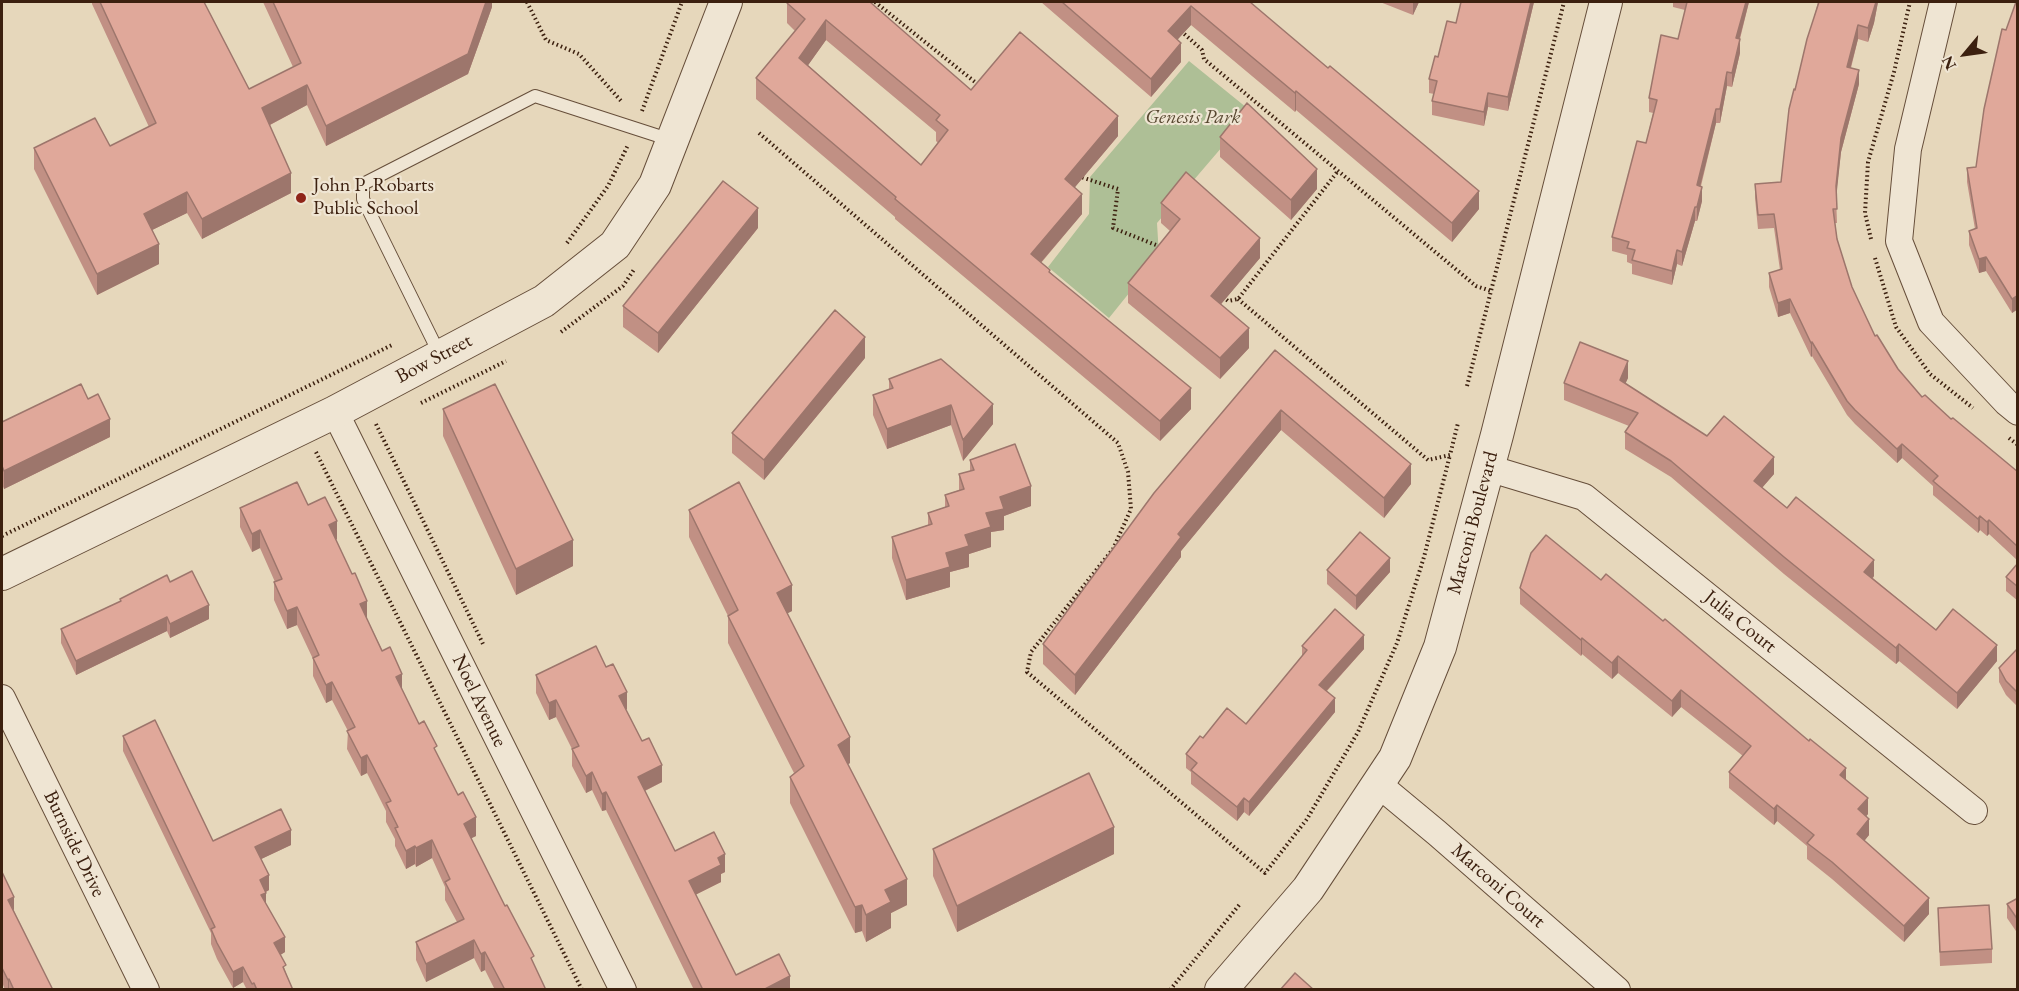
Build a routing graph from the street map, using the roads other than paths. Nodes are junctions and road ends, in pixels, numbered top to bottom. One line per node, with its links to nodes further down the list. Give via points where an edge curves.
1 (726, 2): 4 (street, Bow Street)
2 (1606, 2): 8 (street, Marconi Boulevard)
3 (1943, 2): 7 (street, via 1908,149 1899,241 1931,322)
4 (672, 140): 5 (street, Bow Street, via 655,185 615,245 543,301); 5 (lane, via 535,96 363,184 363,199)
5 (434, 342): 6 (street, Bow Street)
6 (335, 412): 9 (street, Bow Street); 14 (street, Noel Avenue)
7 (2018, 412)
8 (1488, 468): 11 (street, Marconi Boulevard, via 1440,647 1395,758); 12 (street, Julia Court, via 1584,497)
9 (2, 574)
10 (2, 698): 13 (street, Burnside Drive)
11 (1378, 784): 15 (street, Marconi Boulevard, via 1308,889); 16 (street, Marconi Court)
12 (1974, 811)
13 (146, 990)
14 (623, 990)
15 (1221, 990)
16 (1617, 990)

